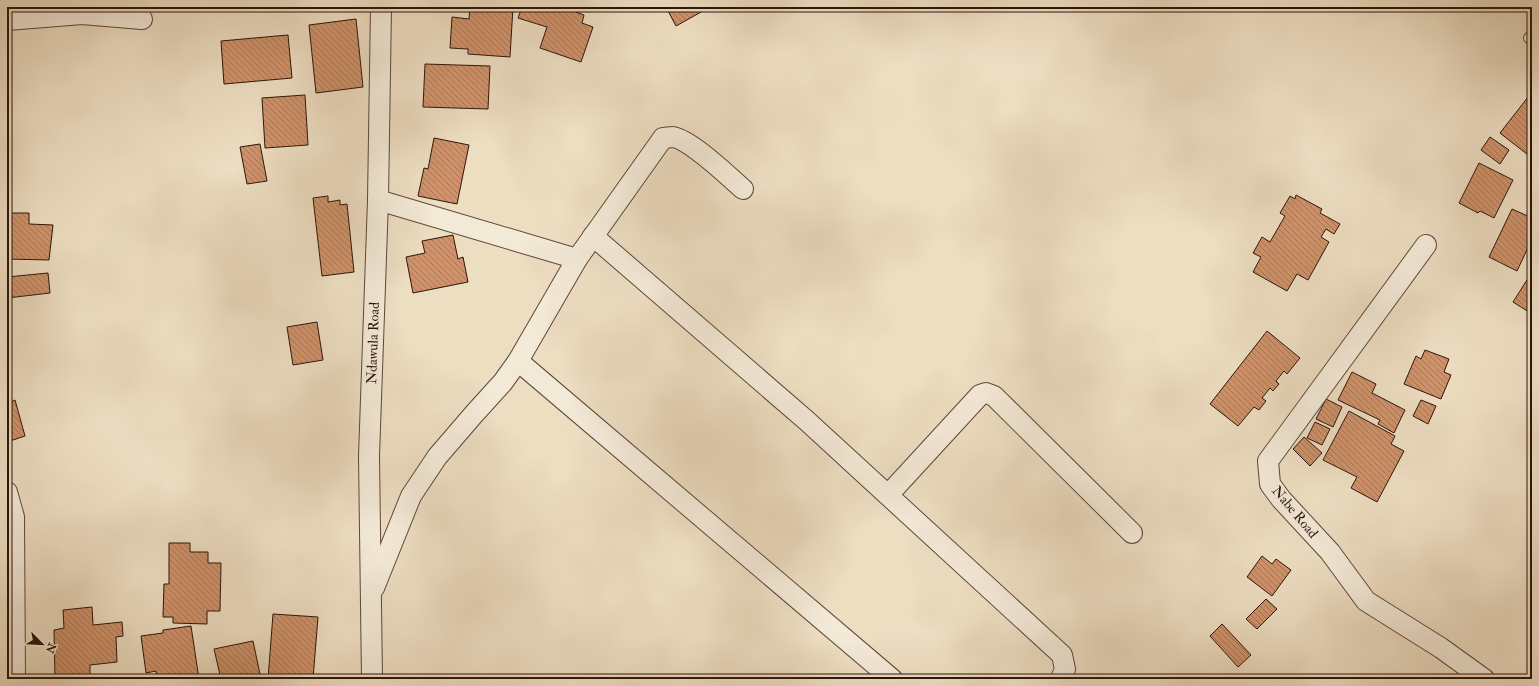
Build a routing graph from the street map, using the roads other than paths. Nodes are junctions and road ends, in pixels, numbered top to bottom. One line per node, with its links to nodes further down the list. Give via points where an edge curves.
1 (381, 7): 5 (street, Ndawula Road)
2 (142, 19): 3 (street, via 82,14)
3 (7, 20)
4 (743, 189): 6 (street, via 695,149 673,137 663,138)
5 (378, 200): 8 (street); 13 (street, Ndawula Road, via 369,456)
6 (593, 236): 8 (street); 11 (street, via 807,421)
7 (1426, 245): 18 (street, Nabe Road, via 1268,461 1270,484 1330,552 1366,601 1441,648)
8 (576, 259): 9 (street)
9 (518, 361): 13 (street, via 503,382 437,457 412,496); 16 (street)
10 (7, 492): 14 (street, via 14,518)
11 (888, 496): 12 (street, via 980,395 986,393 994,396); 17 (street, via 1062,654 1065,670)
12 (1132, 532)
13 (371, 597): 15 (street, Ndawula Road)
14 (15, 679)
15 (372, 679)
16 (892, 679)
17 (1061, 679)
18 (1484, 679)

